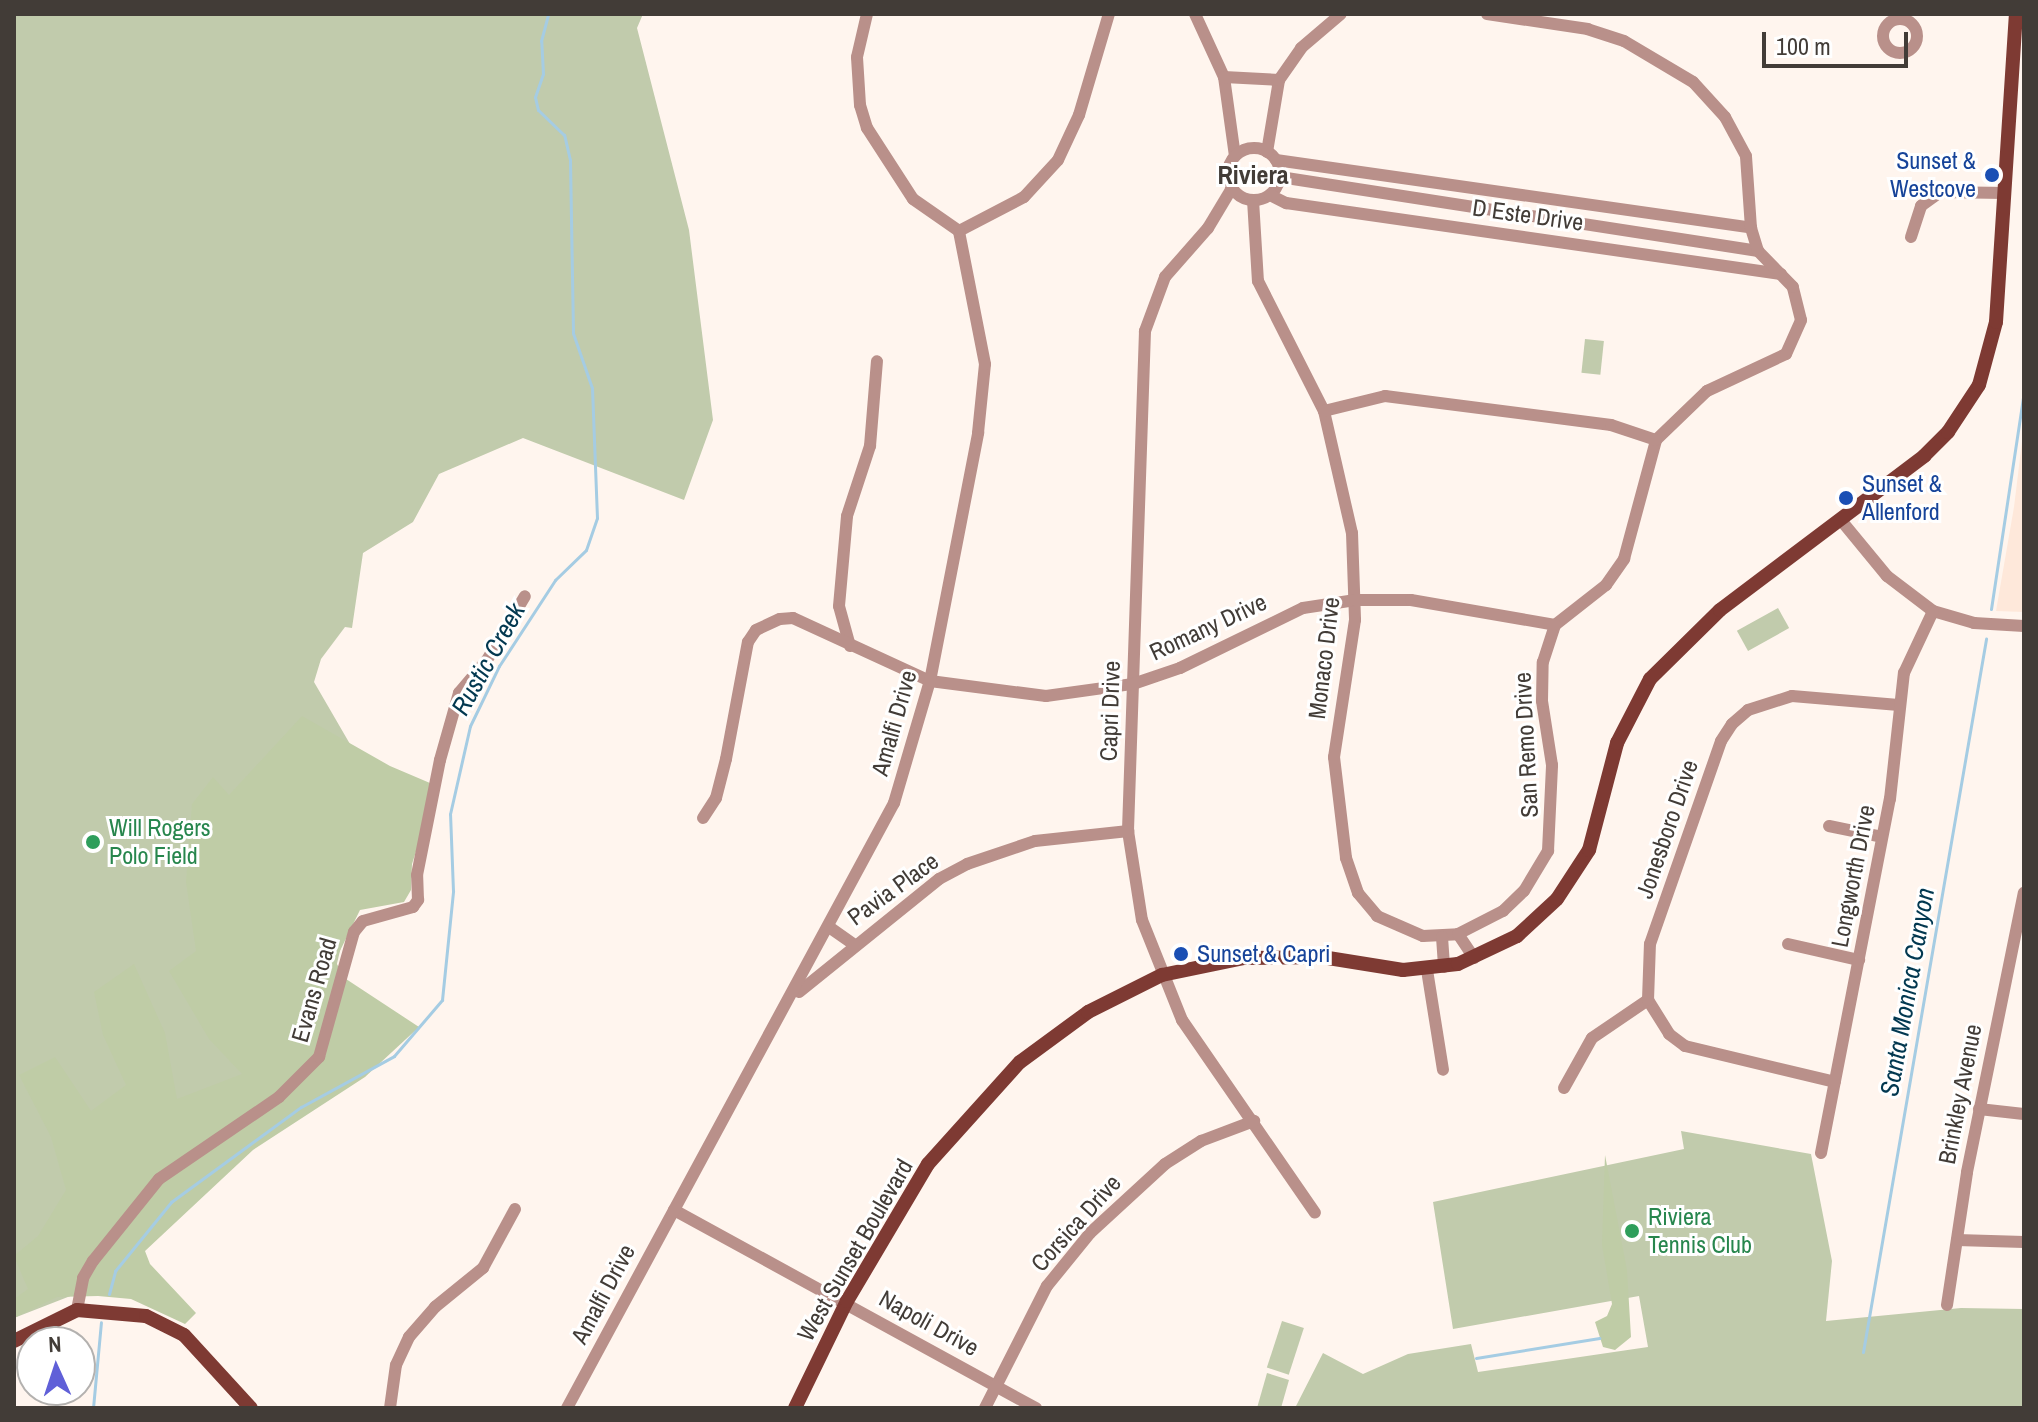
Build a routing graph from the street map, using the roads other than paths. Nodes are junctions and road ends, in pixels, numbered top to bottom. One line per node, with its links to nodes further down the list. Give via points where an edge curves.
1 (867, 14): 17 (street, via 857,57 867,128 913,199)
2 (1109, 14): 17 (street, via 1079,115 1058,160 1024,197)
3 (1195, 14): 7 (street)
4 (1341, 14): 8 (street, via 1304,46)
5 (1487, 14): 16 (street, via 1588,29 1624,41 1693,82 1725,117 1746,156)
6 (2016, 14): 13 (main road, West Sunset Boulevard)
7 (1224, 77): 8 (street); 9 (street)
8 (1279, 80): 10 (street)
9 (1235, 156): 10 (street, D Este Drive, via 1250,149); 12 (street, via 1228,172)
10 (1271, 156): 11 (street); 16 (street, D Este Drive)
11 (1280, 177): 14 (street); 19 (street, D Este Drive)
12 (1232, 188): 15 (street); 32 (street, Capri Drive, via 1208,228 1165,277 1145,331)
13 (2004, 193): 18 (street, via 1940,192 1921,206); 24 (main road, West Sunset Boulevard, via 1996,322 1979,385 1938,443)
14 (1270, 195): 15 (street); 20 (street, D Este Drive, via 1286,203)
15 (1253, 200): 22 (street, Monaco Drive, via 1258,281)
16 (1751, 228): 19 (street)
17 (959, 231): 31 (street, Amalfi Drive, via 985,381)
18 (1911, 237)
19 (1758, 251): 20 (street)
20 (1781, 274): 23 (street, via 1800,300 1801,320 1786,354 1707,391)
21 (877, 361): 30 (street, via 870,446 847,516 839,606)
22 (1324, 411): 23 (street, via 1385,396 1611,425); 26 (street, Monaco Drive, via 1352,533)
23 (1656, 440): 28 (street, via 1624,559 1606,585)
24 (1840, 519): 27 (street, via 1887,576); 44 (main road, West Sunset Boulevard, via 1720,610 1650,679 1617,743 1597,826 1578,868 1538,920)
25 (525, 596): 65 (street, Evans Road, via 487,660 459,693 417,875 418,900 413,907 363,921 354,932 319,1057 279,1097 159,1179 93,1261 83,1278)
26 (1355, 600): 28 (street, Romany Drive, via 1411,600); 32 (street, Romany Drive, via 1291,613 1180,668); 41 (street, Monaco Drive, via 1334,757 1346,858 1358,893 1377,916 1423,936)
27 (1933, 611): 29 (street, via 1974,623); 33 (street, Longworth Drive, via 1909,655)
28 (1555, 625): 40 (street, San Remo Drive, via 1541,682 1552,765 1548,851 1524,891 1503,911)
29 (2024, 626)
30 (850, 646): 31 (street, Romany Drive); 34 (street, Romany Drive, via 793,618 756,630 748,642 716,798)
31 (930, 681): 32 (street, Romany Drive, via 1046,696); 39 (street, Amalfi Drive, via 894,803)
32 (1133, 684): 36 (street, Capri Drive)
33 (1899, 705): 37 (street, Longworth Drive); 50 (street, Jonesboro Drive, via 1792,696 1748,710 1732,724 1721,741 1650,944)
34 (703, 818)
35 (1829, 826): 37 (street)
36 (1128, 831): 43 (street, Pavia Place, via 1035,841 967,864); 48 (street, Capri Drive, via 1142,920)
37 (1882, 837): 45 (street, Longworth Drive)
38 (2024, 893): 54 (street, Brinkley Avenue)
39 (829, 927): 43 (street); 49 (street, Amalfi Drive)
40 (1458, 934): 41 (street, Monaco Drive); 44 (street)
41 (1442, 937): 46 (street)
42 (1788, 944): 45 (street)
43 (855, 945): 49 (street, Pavia Place)
44 (1474, 958): 46 (main road, West Sunset Boulevard)
45 (1859, 960): 52 (street, Longworth Drive)
46 (1444, 967): 47 (main road, West Sunset Boulevard)
47 (1427, 970): 48 (main road, West Sunset Boulevard, via 1271,955); 51 (street)
48 (1162, 975): 56 (street, Capri Drive, via 1182,1020); 63 (main road, West Sunset Boulevard, via 1114,996 1059,1031 982,1100 928,1164)
49 (793, 997): 59 (street, Amalfi Drive)
50 (1648, 1000): 52 (street, via 1669,1034 1685,1046); 53 (street, via 1592,1038)
51 (1443, 1070)
52 (1835, 1082): 57 (street, Longworth Drive)
53 (1564, 1088)
54 (1979, 1109): 55 (street); 61 (street, Brinkley Avenue)
55 (2024, 1114)
56 (1254, 1121): 60 (street, Capri Drive); 67 (street, Corsica Drive, via 1201,1141 1165,1164 1090,1233 1047,1286)
57 (1821, 1153)
58 (515, 1209): 69 (street, via 483,1268 409,1337 396,1365)
59 (674, 1210): 63 (street, Napoli Drive); 70 (street, Amalfi Drive)
60 (1315, 1213)
61 (1957, 1240): 62 (street); 64 (street, Brinkley Avenue)
62 (2024, 1242)
63 (847, 1301): 67 (street, Napoli Drive); 71 (main road, West Sunset Boulevard)
64 (1947, 1305)
65 (77, 1310): 66 (main road); 68 (main road, via 130,1312 173,1328)
66 (14, 1341)
67 (997, 1385): 72 (street, Corsica Drive); 73 (street, Napoli Drive)
68 (251, 1408)
69 (390, 1408)
70 (567, 1408)
71 (795, 1408)
72 (985, 1408)
73 (1036, 1408)

